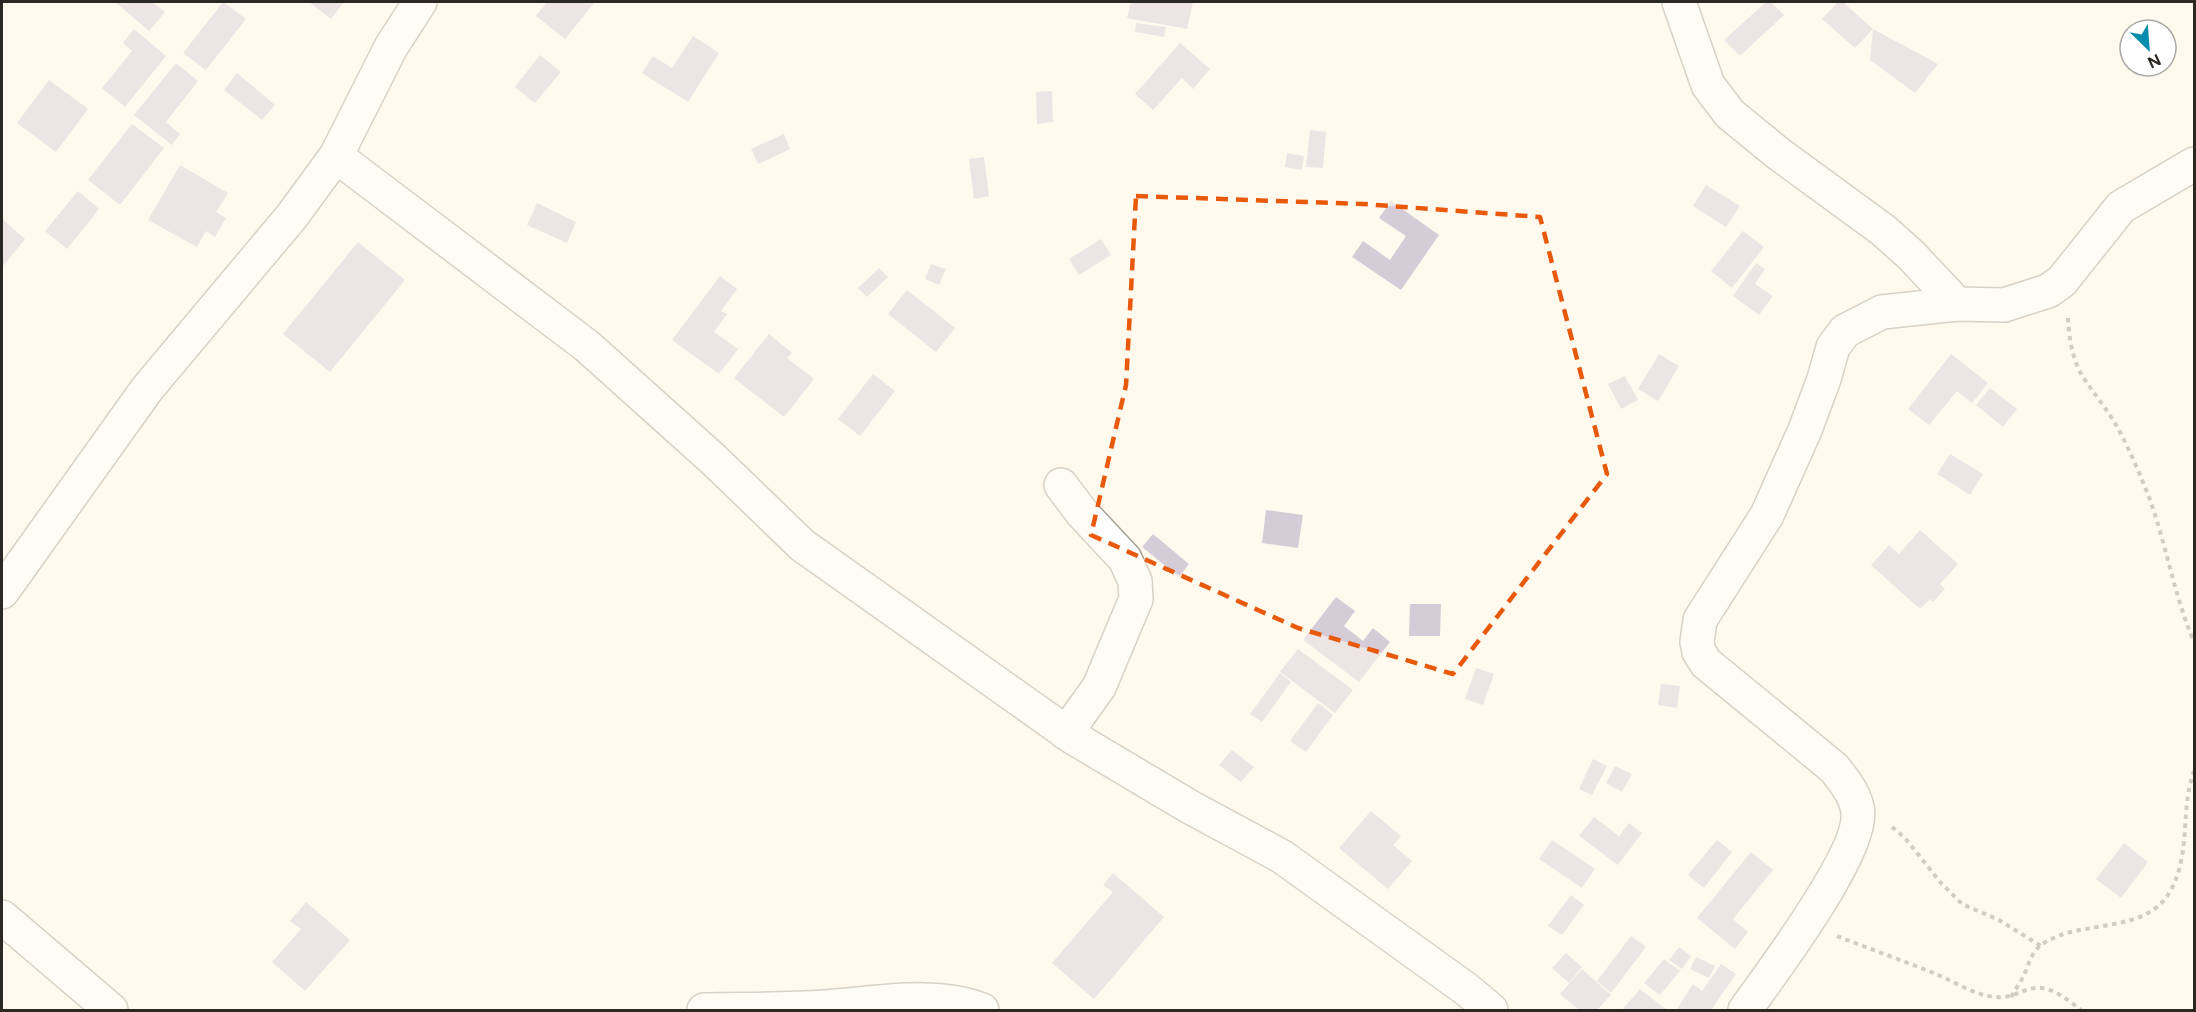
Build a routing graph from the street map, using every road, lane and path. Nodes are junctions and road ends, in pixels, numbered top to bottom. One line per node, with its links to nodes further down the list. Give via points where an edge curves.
1 (420, 2): 3 (street, via 391,47)
2 (1679, 2): 6 (street, via 1708,85 1730,114 1883,230)
3 (336, 156): 8 (street, via 292,216); 11 (street, via 587,346 802,545)
4 (2194, 164): 5 (street, via 2121,207)
5 (2074, 267): 6 (street, via 2055,286 2004,305); 10 (path, via 2069,339 2083,378 2105,406 2146,490)
6 (1957, 304): 13 (street, via 1882,312 1845,330 1839,337 1805,430 1767,515 1700,620 1697,642 1706,663 1834,768)
7 (1061, 485): 11 (street, via 1125,559 1135,581 1136,599 1099,687)
8 (15, 554): 9 (street)
9 (2, 592)
10 (2194, 642)
11 (1066, 733): 21 (street, via 1281,856)
12 (2194, 771): 16 (path, via 2187,799 2182,859 2172,890 2162,904 2126,923 2074,932)
13 (1858, 807): 15 (street, via 1853,841); 16 (path, via 1905,838 1962,904 1999,920)
14 (2, 917): 18 (street)
15 (1805, 924): 17 (path, via 1978,993); 22 (street)
16 (2041, 946): 17 (path, via 2030,957)
17 (2011, 997): 23 (path, via 2036,988 2047,989)
18 (111, 1011)
19 (704, 1011): 20 (street, via 915,1001 951,1002)
20 (982, 1011)
21 (1491, 1011)
22 (1745, 1011)
23 (2081, 1011)

